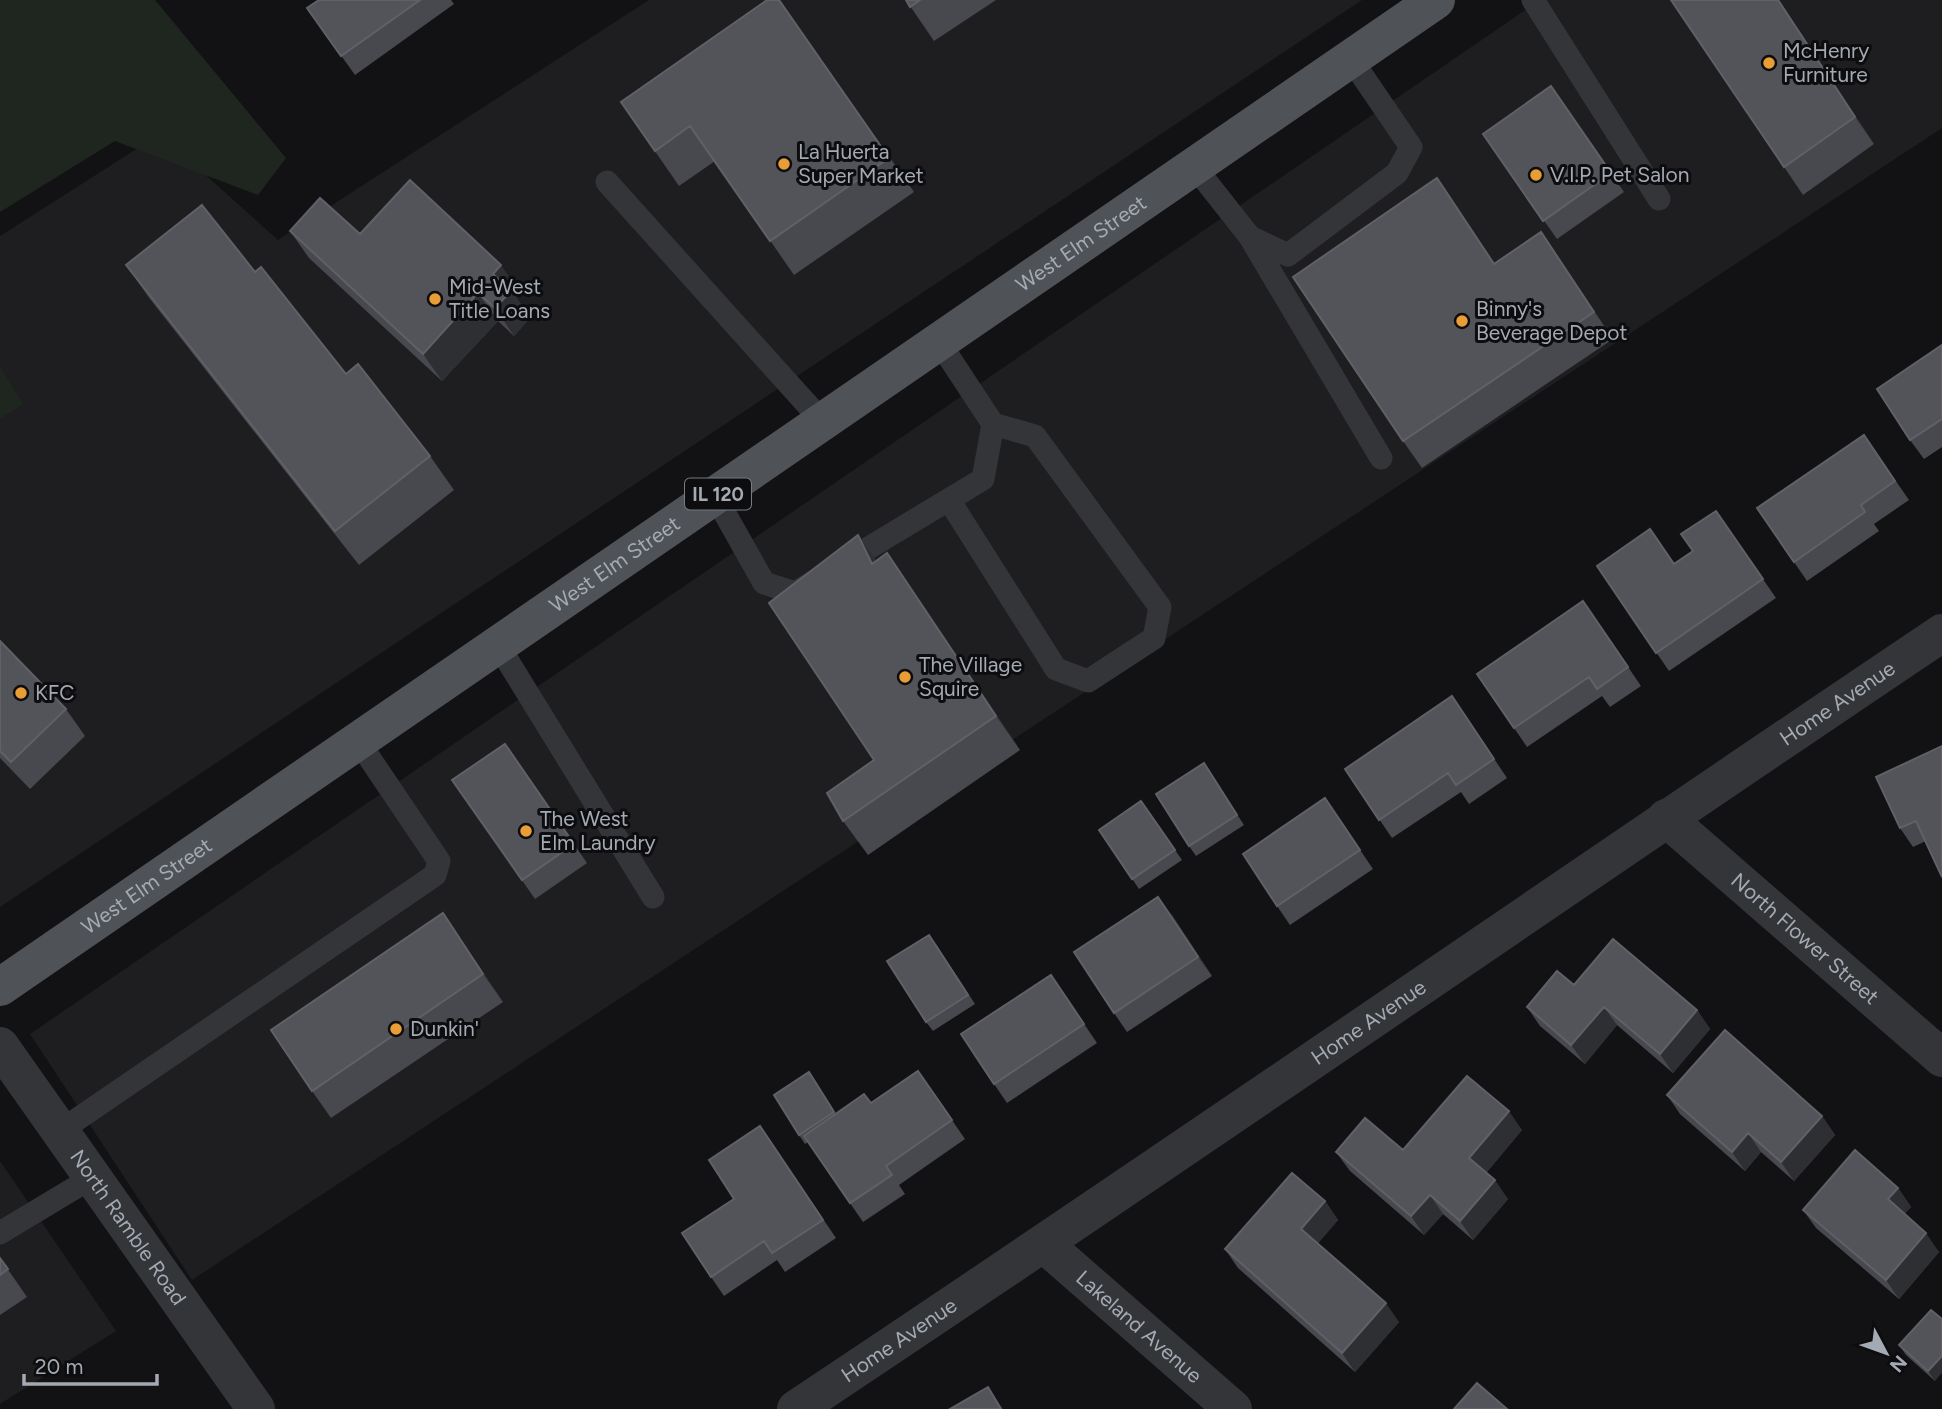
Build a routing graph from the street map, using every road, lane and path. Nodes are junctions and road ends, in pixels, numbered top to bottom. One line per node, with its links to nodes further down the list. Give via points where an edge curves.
1 (1436, 0): 3 (main road, West Elm Street / IL 120)
2 (1534, 0): 6 (lane)
3 (1351, 59): 4 (main road, West Elm Street / IL 120); 7 (lane, via 1412,148 1397,173 1288,255)
4 (1194, 166): 7 (lane); 8 (main road, West Elm Street / IL 120)
5 (607, 182): 9 (lane)
6 (1659, 199)
7 (1250, 237): 11 (lane)
8 (939, 342): 9 (main road, West Elm Street / IL 120); 10 (lane)
9 (823, 422): 12 (main road, West Elm Street / IL 120)
10 (993, 424): 13 (lane, via 984,479); 13 (lane, via 1035,436 1160,607 1154,638 1088,681 1056,668)
11 (1381, 458)
12 (715, 496): 13 (lane, via 764,583 795,593); 15 (main road, West Elm Street / IL 120)
13 (949, 500)
14 (1942, 633): 17 (street, Home Avenue)
15 (498, 645): 16 (main road, West Elm Street / IL 120); 18 (lane)
16 (358, 741): 19 (main road, West Elm Street / IL 120); 22 (lane, via 439,861 435,876)
17 (1666, 818): 21 (street, North Flower Street); 25 (street, Home Avenue)
18 (653, 897)
19 (1, 983)
20 (0, 1046): 22 (street, North Ramble Road)
21 (1942, 1058)
22 (60, 1131): 23 (street, North Ramble Road)
23 (93, 1177): 24 (lane); 26 (street, North Ramble Road)
24 (0, 1233)
25 (1044, 1244): 27 (street, Home Avenue); 28 (street, Lakeland Avenue)
26 (256, 1409)
27 (796, 1409)
28 (1233, 1409)

